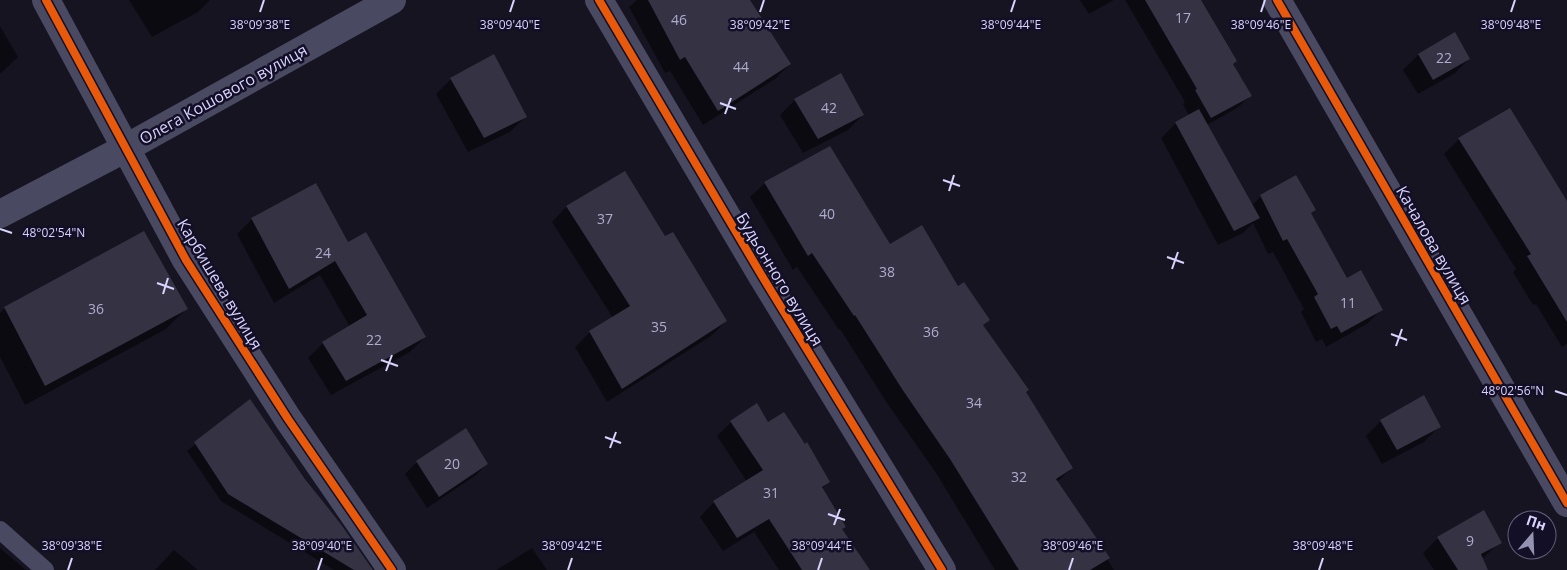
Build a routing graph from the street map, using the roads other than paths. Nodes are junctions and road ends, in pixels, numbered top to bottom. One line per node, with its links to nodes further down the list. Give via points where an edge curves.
1 (46, 0): 5 (street, Карбишева вулиця)
2 (392, 0): 5 (street, Олега Кошового вулиця)
3 (599, 0): 11 (street, Будьонного вулиця, via 762,276)
4 (1277, 0): 7 (street, Качалова вулиця)
5 (126, 148): 6 (street, Олега Кошового вулиця); 10 (street, Карбишева вулиця, via 186,260 288,419)
6 (0, 214)
7 (1567, 503)
8 (0, 530): 9 (lane)
9 (45, 570)
10 (392, 570)
11 (942, 570)

